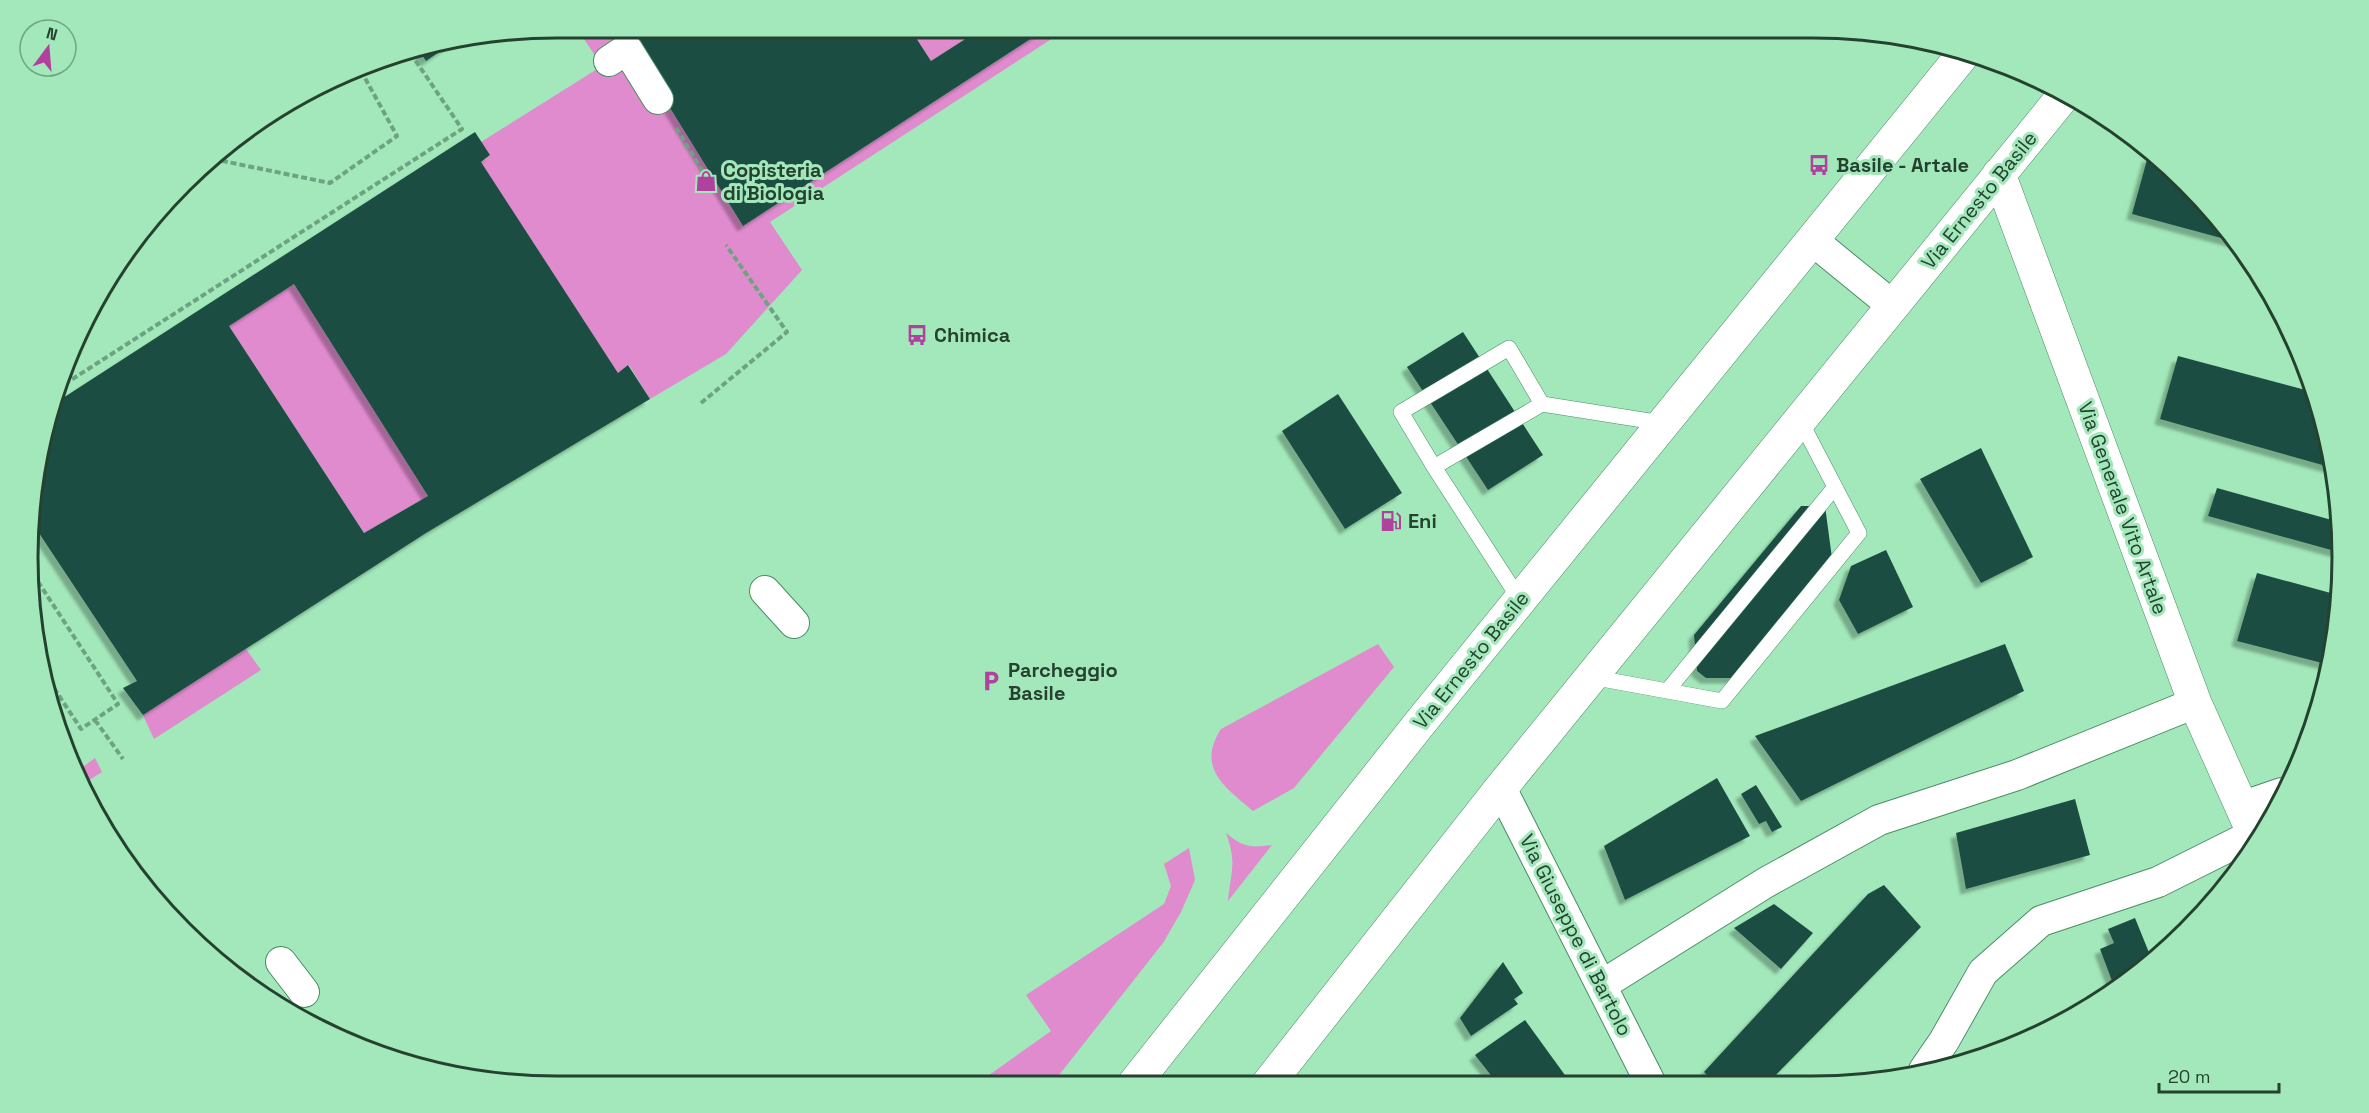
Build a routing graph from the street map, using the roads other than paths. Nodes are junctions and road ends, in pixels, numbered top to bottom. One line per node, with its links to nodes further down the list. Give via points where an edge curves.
1 (1959, 59): 6 (main road, Via Ernesto Basile)
2 (609, 61): 3 (street, via 627,49)
3 (658, 99)
4 (2060, 100): 5 (main road, Via Ernesto Basile)
5 (1999, 174): 7 (main road, Via Ernesto Basile); 18 (main road, Via Generale Vito Artale)
6 (1812, 240): 7 (street); 10 (main road, Via Ernesto Basile)
7 (1893, 306): 9 (main road, Via Ernesto Basile)
8 (1542, 404): 10 (lane); 11 (lane); 11 (lane, via 1509,348 1401,412)
9 (1800, 420): 12 (lane); 16 (main road, Via Ernesto Basile)
10 (1662, 423): 14 (main road, Via Ernesto Basile)
11 (1434, 466): 14 (lane)
12 (1835, 487): 17 (lane); 17 (lane, via 1859,533 1722,701)
13 (765, 591): 15 (street)
14 (1520, 600): 26 (main road, Via Ernesto Basile)
15 (794, 623)
16 (1591, 677): 17 (lane); 19 (main road, Via Ernesto Basile)
17 (1667, 691)
18 (2194, 703): 21 (main road, Via Generale Vito Artale); 23 (street, via 2017,775 1879,820 1765,883)
19 (1501, 788): 23 (street, Via Giuseppe di Bartolo); 27 (main road, Via Ernesto Basile)
20 (2264, 812): 21 (street)
21 (2250, 827): 25 (street, via 2158,882 2041,921 1983,972)
22 (280, 962): 24 (street)
23 (1602, 985): 28 (street, Via Giuseppe di Bartolo)
24 (304, 992)
25 (1929, 1062)
26 (1140, 1076)
27 (1274, 1076)
28 (1647, 1076)

